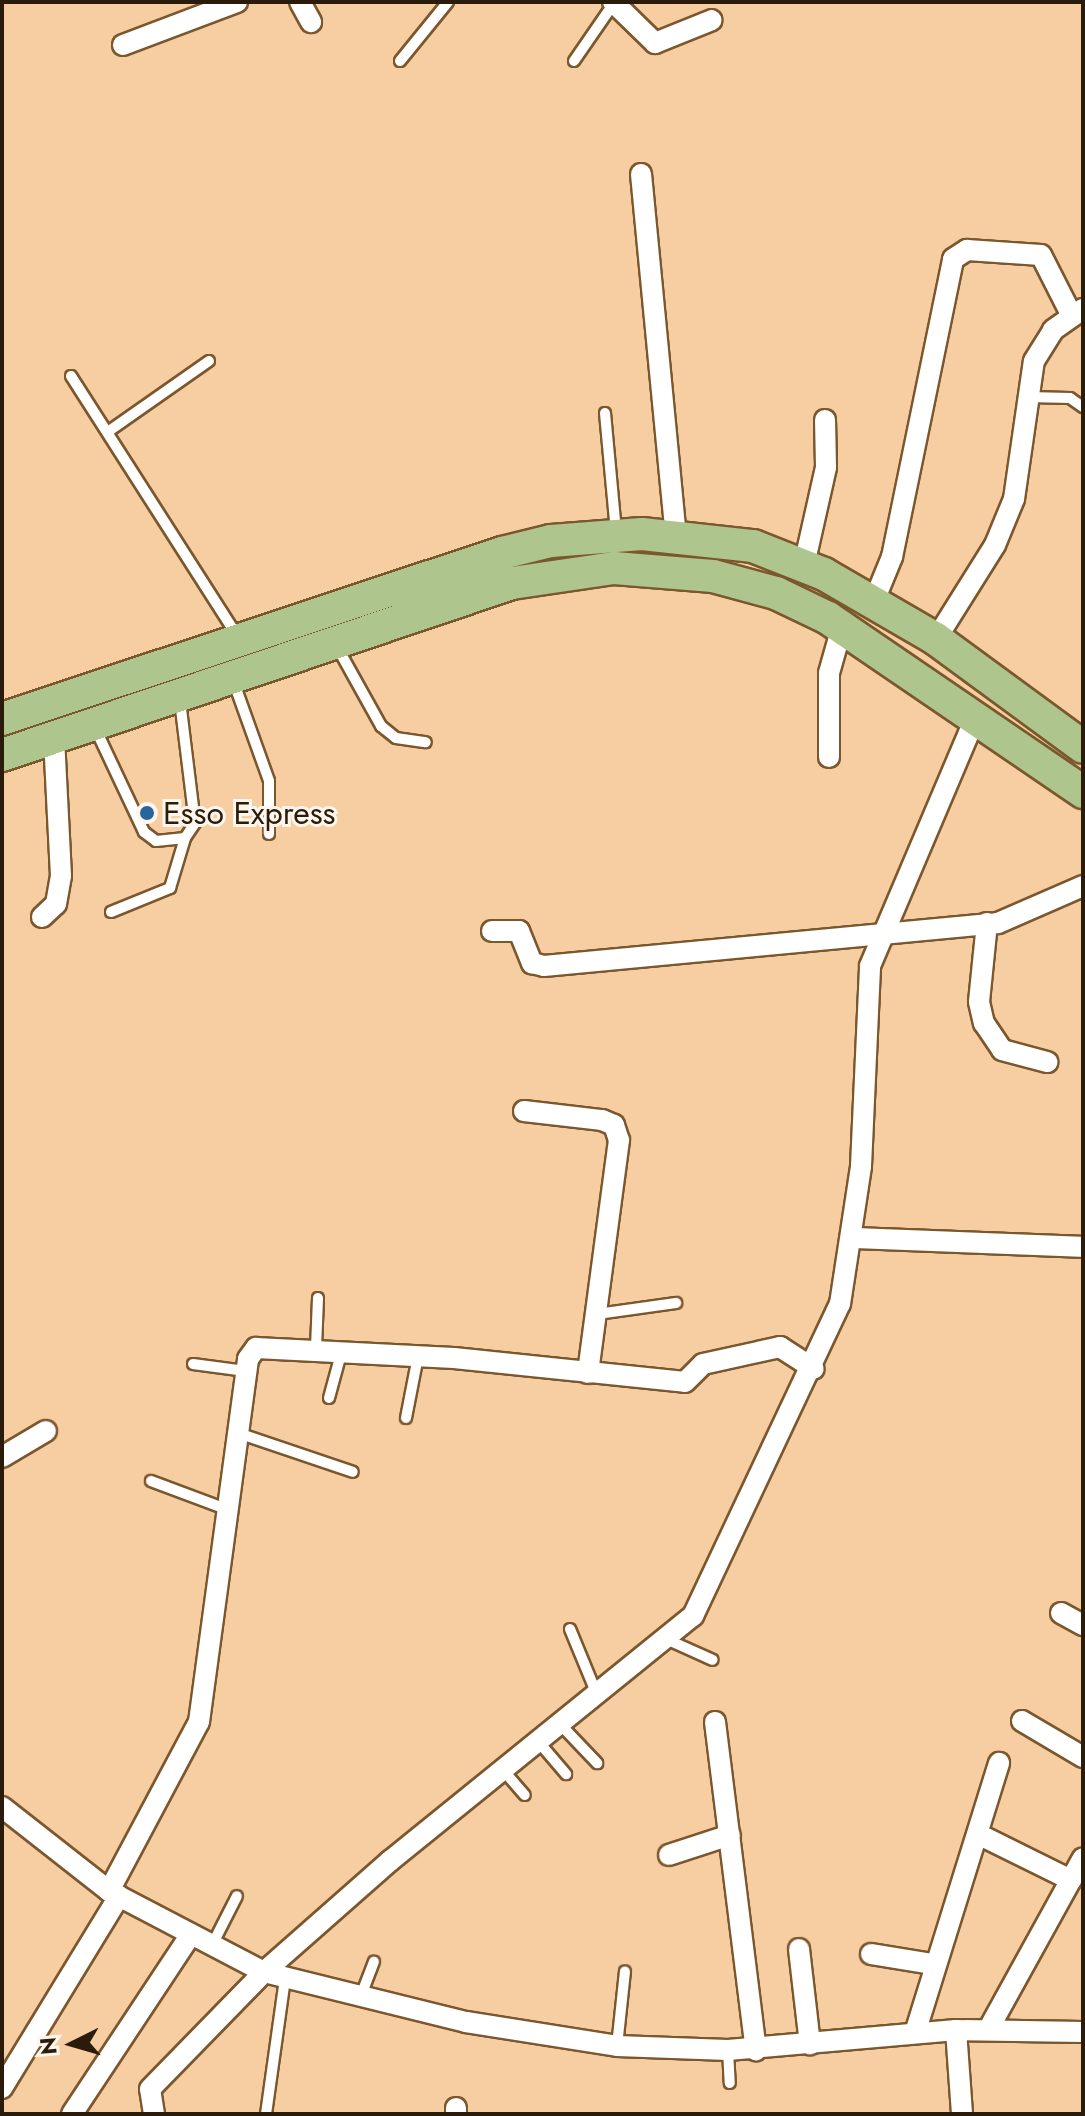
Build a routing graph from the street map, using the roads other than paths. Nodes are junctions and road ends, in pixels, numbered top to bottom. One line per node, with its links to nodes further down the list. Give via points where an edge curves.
1 (237, 2): 7 (street)
2 (300, 2): 6 (street)
3 (448, 2): 8 (lane)
4 (613, 2): 5 (street, via 655,43); 9 (lane)
5 (712, 20)
6 (311, 22)
7 (123, 45)
8 (400, 61)
9 (574, 61)
10 (641, 174): 20 (street)
11 (1078, 313): 14 (street, via 1053,330 1034,361); 22 (street, via 1041,255 967,250 953,259 892,557)
12 (209, 361): 18 (lane)
13 (71, 376): 18 (lane)
14 (1026, 397): 15 (lane, via 1070,398); 24 (street, via 1014,499 995,545)
15 (1083, 407)
16 (605, 413): 19 (lane)
17 (825, 420): 21 (street, via 826,467)
18 (109, 431): 25 (lane)
19 (616, 535): 20 (main road); 25 (main road, via 502,553)
20 (676, 536): 21 (main road, via 753,546)
21 (804, 565): 22 (main road)
22 (874, 601): 24 (main road)
23 (842, 627): 26 (main road, via 776,593 713,576 614,568 512,583); 29 (main road); 36 (street, via 829,673)
24 (936, 639): 34 (main road)
25 (240, 641): 30 (main road)
26 (335, 644): 27 (main road); 33 (lane, via 381,726 396,738)
27 (232, 678): 28 (main road); 38 (lane, via 269,781)
28 (179, 695): 31 (main road); 39 (lane, via 195,823)
29 (976, 716): 37 (main road); 45 (street, via 939,796 931,834)
30 (2, 719)
31 (94, 724): 32 (main road); 39 (lane, via 144,832 156,841)
32 (54, 737): 35 (main road); 42 (street, via 61,876 56,904)
33 (426, 742)
34 (1083, 747)
35 (2, 755)
36 (829, 757)
37 (1083, 792)
38 (269, 834)
39 (185, 838): 41 (lane, via 170,888)
40 (1083, 886): 43 (street)
41 (111, 912)
42 (42, 917)
43 (987, 923): 45 (street); 46 (street, via 979,1002 984,1023 1002,1050)
44 (492, 931): 45 (street, via 519,931 532,963 544,966)
45 (881, 933): 48 (street, via 865,1013 861,1166)
46 (1047, 1062)
47 (524, 1111): 52 (street, via 614,1125 619,1140)
48 (852, 1238): 49 (street); 57 (street, via 840,1304)
49 (1083, 1247)
50 (318, 1298): 53 (lane)
51 (676, 1303): 52 (lane)
52 (597, 1314): 59 (street)
53 (316, 1348): 54 (street); 58 (street, via 256,1348)
54 (342, 1350): 55 (street); 60 (lane)
55 (418, 1356): 59 (street); 61 (lane)
56 (193, 1364): 58 (lane)
57 (814, 1369): 59 (street, via 780,1347 703,1364 685,1382); 71 (street, via 702,1601)
58 (246, 1371): 63 (street)
59 (588, 1373)
60 (329, 1398)
61 (406, 1418)
62 (46, 1431): 64 (street)
63 (237, 1433): 65 (lane); 67 (street)
64 (2, 1457)
65 (353, 1472)
66 (151, 1481): 67 (lane)
67 (226, 1509): 90 (street, via 199,1722)
68 (1061, 1613): 69 (street)
69 (1083, 1625)
70 (570, 1629): 73 (lane)
71 (666, 1639): 72 (lane); 73 (street)
72 (713, 1660)
73 (596, 1692): 75 (street)
74 (1022, 1721): 78 (street)
75 (558, 1722): 77 (street); 79 (lane)
76 (715, 1722): 85 (street)
77 (537, 1740): 81 (street); 82 (lane)
78 (1083, 1757)
79 (597, 1763)
80 (999, 1763): 97 (street)
81 (503, 1769): 83 (lane); 99 (street)
82 (566, 1774)
83 (525, 1795)
84 (2, 1807): 90 (street)
85 (730, 1835): 87 (street); 109 (street)
86 (986, 1838): 89 (street)
87 (669, 1855)
88 (1083, 1858): 89 (street)
89 (1071, 1880): 103 (street)
90 (114, 1893): 92 (street); 111 (street)
91 (237, 1896): 93 (lane)
92 (189, 1937): 93 (street); 112 (street)
93 (211, 1947): 99 (street)
94 (799, 1949): 106 (street)
95 (871, 1954): 97 (street)
96 (374, 1962): 101 (lane)
97 (932, 1964): 105 (street)
98 (625, 1971): 107 (lane)
99 (264, 1972): 100 (street); 113 (street, via 150,2089)
100 (285, 1978): 101 (street); 114 (lane)
101 (359, 2000): 107 (street)
102 (956, 2030): 103 (street); 105 (street); 115 (street)
103 (988, 2030): 104 (street)
104 (1083, 2032)
105 (915, 2033): 106 (street)
106 (810, 2044): 109 (street)
107 (617, 2046): 108 (street)
108 (728, 2050): 109 (street); 110 (lane)
109 (756, 2050)
110 (730, 2083)
111 (2, 2088)
112 (72, 2114)
113 (154, 2114)
114 (266, 2114)
115 (962, 2114)

